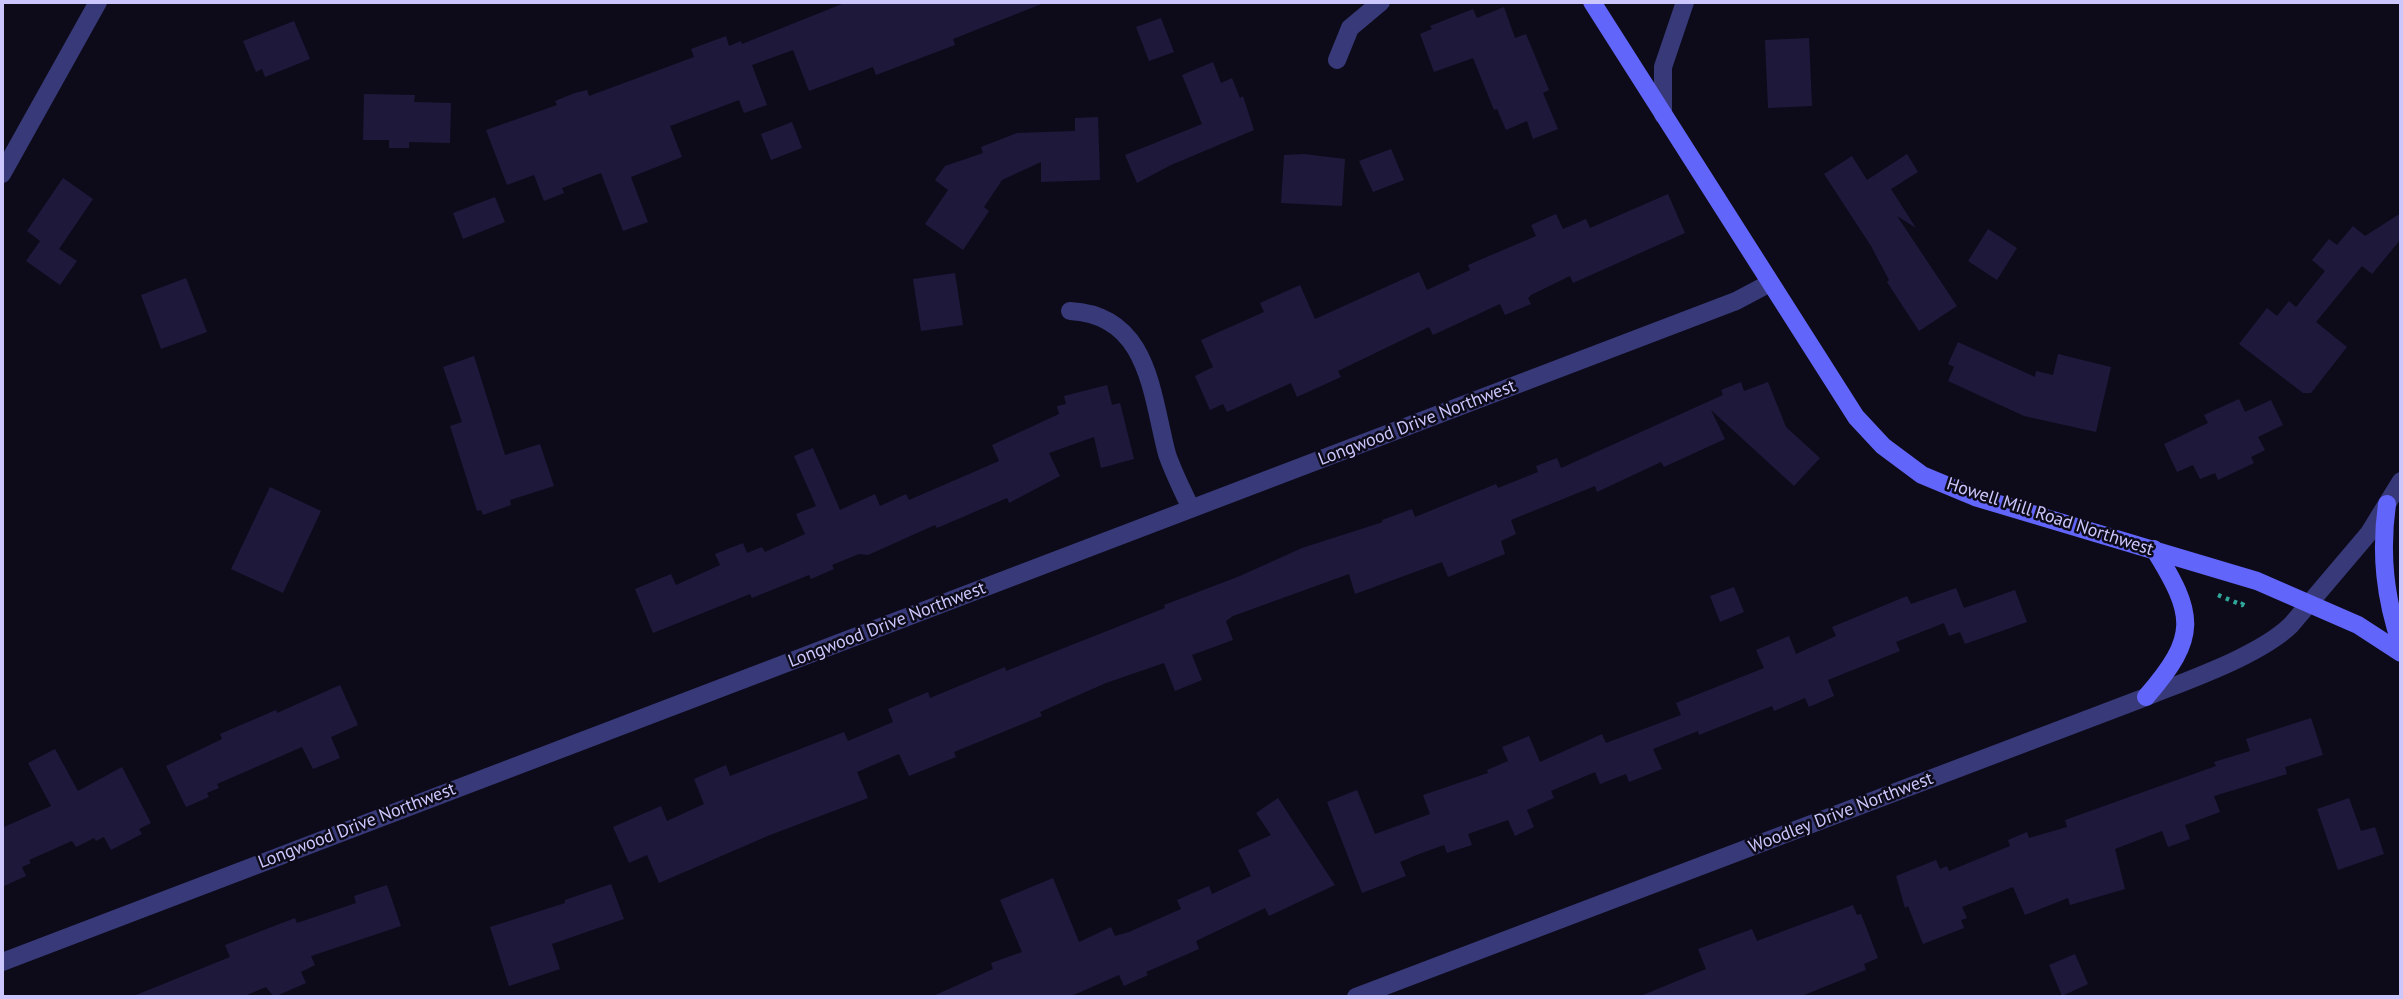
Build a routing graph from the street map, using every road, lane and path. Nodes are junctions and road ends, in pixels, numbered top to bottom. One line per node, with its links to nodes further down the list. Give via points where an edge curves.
1 (97, 2): 7 (street)
2 (1381, 2): 5 (street, via 1350,28)
3 (1592, 2): 6 (main road, Howell Mill Road Northwest)
4 (1685, 2): 6 (street, via 1663,67)
5 (1337, 60)
6 (1663, 115): 8 (main road, Howell Mill Road Northwest)
7 (2, 174)
8 (1770, 283): 12 (street, Longwood Drive Northwest, via 1736,301); 13 (main road, Howell Mill Road Northwest, via 1856,417 1883,446 1922,475 1975,497)
9 (1070, 311): 12 (street, via 1105,317 1128,335 1154,392 1168,456)
10 (2401, 481): 11 (street, Woodley Drive Northwest)
11 (2387, 504): 14 (street, Woodley Drive Northwest, via 2370,533); 15 (main road, via 2385,586)
12 (1191, 509): 18 (street, Longwood Drive Northwest)
13 (2154, 549): 14 (main road, Howell Mill Road Northwest); 17 (main road, via 2183,600 2186,627 2174,661)
14 (2311, 602): 16 (main road, Howell Mill Road Northwest); 17 (street, Woodley Drive Northwest, via 2281,634)
15 (2401, 645)
16 (2401, 653)
17 (2146, 697): 19 (street, Woodley Drive Northwest)
18 (2, 962)
19 (1356, 997)

